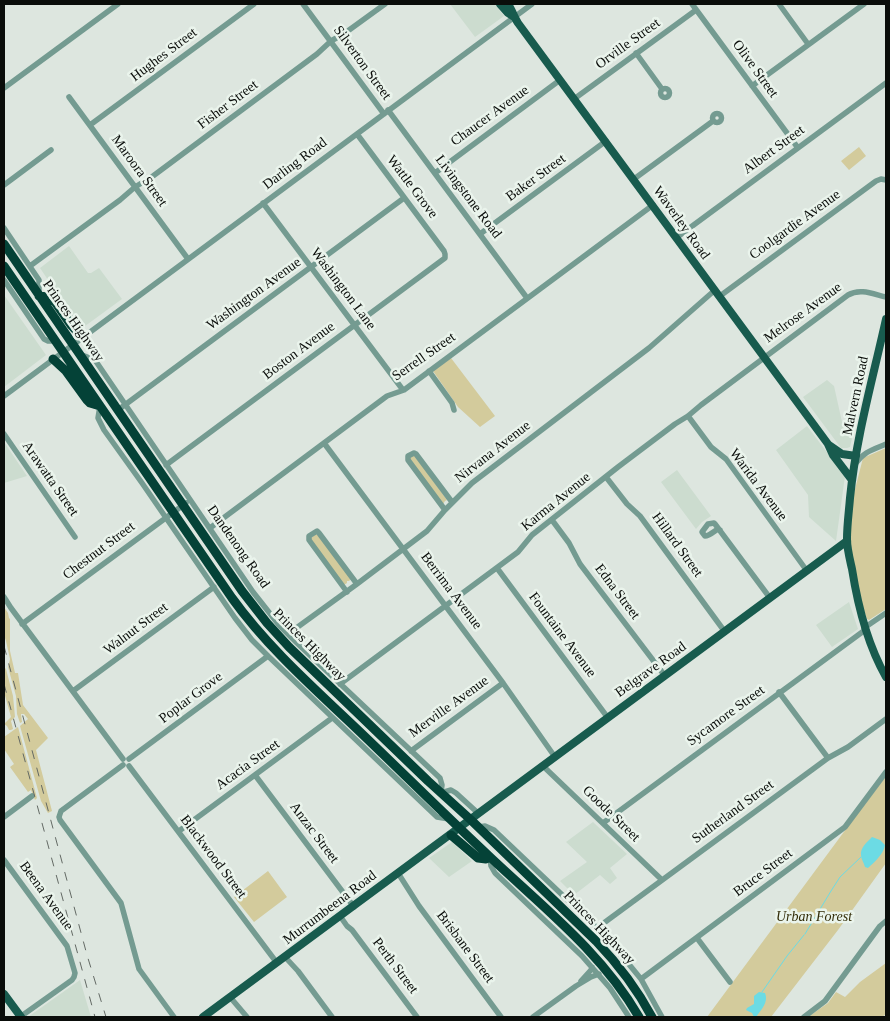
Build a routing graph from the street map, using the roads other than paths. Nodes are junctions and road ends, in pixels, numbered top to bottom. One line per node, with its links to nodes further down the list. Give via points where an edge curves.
1 (118, 4): 19 (street)
2 (254, 4): 25 (street, Hughes Street)
3 (303, 4): 13 (street, Silverton Street)
4 (385, 4): 13 (street, Fisher Street)
5 (500, 4): 12 (main road, Waverley Road)
6 (508, 4): 12 (main road, Waverley Road)
7 (532, 4): 12 (street, Darling Road)
8 (692, 4): 11 (street, Olive Street)
9 (778, 4): 14 (street)
10 (864, 4): 14 (street)
11 (696, 10): 15 (street, Orville Street); 18 (street, Olive Street)
12 (514, 17): 16 (main road, Waverley Road); 23 (street, Darling Road)
13 (332, 43): 23 (street, Silverton Street); 34 (street, Fisher Street)
14 (808, 44): 18 (street)
15 (636, 53): 20 (street); 22 (street, Orville Street)
16 (560, 80): 22 (main road, Waverley Road); 30 (street, Chaucer Avenue)
17 (886, 83): 28 (street, Albert Street)
18 (752, 86): 28 (street, Olive Street)
19 (4, 88)
20 (662, 89)
21 (69, 97): 25 (street, Maroora Street)
22 (574, 98): 27 (main road, Waverley Road)
23 (386, 112): 26 (street, Darling Road); 30 (street, Livingstone Road)
24 (713, 121): 31 (street)
25 (90, 125): 34 (street, Maroora Street)
26 (357, 134): 35 (street, Wattle Grove); 36 (street, Darling Road)
27 (606, 141): 31 (main road, Waverley Road); 39 (street, Baker Street)
28 (798, 148): 40 (street, Albert Street)
29 (51, 150): 33 (street)
30 (434, 173): 39 (street, Livingstone Road)
31 (634, 180): 37 (main road, Waverley Road)
32 (886, 180): 48 (street, Coolgardie Avenue, via 876,182)
33 (4, 185)
34 (136, 188): 43 (street, Maroora Street); 45 (street, Fisher Street)
35 (404, 198): 42 (street, Wattle Grove); 46 (street, Washington Avenue)
36 (264, 203): 43 (street, Darling Road); 46 (street, Washington Lane)
37 (653, 205): 40 (main road, Waverley Road); 51 (street, Serrell Street)
38 (4, 228): 41 (street)
39 (480, 234): 51 (street, Livingstone Road)
40 (676, 238): 48 (main road, Waverley Road)
41 (6, 242): 45 (street); 49 (highway, Princes Highway)
42 (446, 256): 53 (street, Boston Avenue)
43 (188, 259): 54 (street, Darling Road)
44 (4, 266): 55 (highway, Princes Highway)
45 (30, 266): 49 (street, via 39,280)
46 (312, 267): 53 (street, Washington Lane); 64 (street, Washington Avenue)
47 (4, 280): 55 (street, via 44,339)
48 (717, 293): 58 (main road, Waverley Road); 80 (street, Nirvana Avenue, via 472,483)
49 (39, 296): 54 (highway, via 55,302); 56 (highway, Princes Highway)
50 (886, 297): 58 (street, Melrose Avenue, via 853,292)
51 (527, 298): 60 (street, Serrell Street)
52 (886, 318): 73 (main road, Malvern Road, via 868,396)
53 (355, 325): 61 (street, Washington Lane); 75 (street, Boston Avenue)
54 (82, 337): 56 (street, Darling Road)
55 (56, 341): 57 (highway, Princes Highway)
56 (72, 344): 57 (street, Darling Road); 64 (highway, Princes Highway)
57 (63, 352): 59 (street, Darling Road); 63 (highway, Princes Highway)
58 (764, 357): 66 (street, Karma Avenue); 71 (main road, Waverley Road)
59 (53, 359): 62 (street, Darling Road); 63 (highway, via 66,371 86,400)
60 (429, 371): 61 (street, Serrell Street); 65 (street)
61 (403, 390): 70 (street, Serrell Street, via 388,395)
62 (4, 396)
63 (100, 406): 67 (street); 68 (highway, Princes Highway)
64 (122, 407): 75 (street, Dandenong Road); 79 (highway, Princes Highway)
65 (454, 410)
66 (688, 416): 77 (street, Karma Avenue); 90 (street, Warida Avenue, via 711,447 726,459)
67 (100, 422): 68 (street); 82 (street)
68 (114, 427): 82 (highway, Princes Highway)
69 (4, 434): 86 (street, Arawatta Street)
70 (324, 443): 84 (street, Serrell Street); 88 (street, Berrima Avenue)
71 (828, 444): 73 (main road, Waverley Road, via 842,454); 74 (main road, Waverley Road)
72 (886, 444): 73 (street)
73 (859, 456): 76 (main road, Malvern Road)
74 (838, 460): 76 (main road); 78 (main road, Waverley Road)
75 (166, 465): 79 (street, Dandenong Road)
76 (854, 465): 78 (main road, Malvern Road)
77 (606, 477): 83 (street, Karma Avenue); 100 (street, Hillard Street, via 640,516)
78 (852, 480): 87 (main road)
79 (186, 502): 82 (street, Chestnut Street); 84 (street, Dandenong Road); 103 (highway, Princes Highway, via 253,606)
80 (452, 502): 81 (street, Nirvana Avenue); 81 (street, via 416,454 408,456)
81 (445, 510): 88 (street, Nirvana Avenue, via 427,531)
82 (169, 515): 92 (street); 98 (street, Chestnut Street); 104 (highway, Princes Highway, via 246,618)
83 (552, 520): 89 (street, Karma Avenue); 105 (street, Edna Street, via 569,542 580,564)
84 (210, 528): 101 (street, Dandenong Road, via 253,592)
85 (720, 530): 95 (street)
86 (75, 537)
87 (847, 541): 90 (main road, Belgrave Road); 99 (main road)
88 (404, 549): 91 (street, Nirvana Avenue); 96 (street, Berrima Avenue)
89 (497, 568): 96 (street, Karma Avenue); 112 (street, Fountaine Avenue)
90 (807, 571): 95 (main road, Belgrave Road)
91 (357, 584): 93 (street, Nirvana Avenue); 93 (street, via 318,532 314,532 309,540)
92 (214, 587): 102 (street, via 245,632); 109 (street, Walnut Street)
93 (347, 592): 101 (street, Nirvana Avenue)
94 (4, 597): 98 (street, Blackwood Street)
95 (770, 598): 100 (main road, Belgrave Road)
96 (446, 606): 107 (street, Berrima Avenue); 108 (street, Karma Avenue)
97 (886, 614): 99 (street, Sycamore Street)
98 (22, 624): 109 (street, Blackwood Street)
99 (864, 629): 106 (main road); 110 (street, Sycamore Street)
100 (725, 632): 105 (main road, Belgrave Road)
101 (288, 634): 108 (street, Dandenong Road)
102 (268, 656): 111 (street); 117 (street, Poplar Grove)
103 (308, 666): 104 (highway); 122 (highway, Princes Highway)
104 (299, 674): 119 (highway, Princes Highway)
105 (665, 676): 112 (main road, Belgrave Road)
106 (886, 678)
107 (503, 683): 114 (street, Merville Avenue); 115 (street, Berrima Avenue)
108 (340, 684): 114 (street, Dandenong Road)
109 (73, 691): 117 (street, Blackwood Street)
110 (779, 692): 116 (street); 127 (street, Sycamore Street)
111 (332, 718): 119 (street); 121 (street, Acacia Street)
112 (608, 718): 115 (main road, Belgrave Road)
113 (886, 719): 116 (street, Sutherland Street)
114 (410, 751): 122 (street, Dandenong Road, via 440,778)
115 (555, 757): 118 (main road, Belgrave Road)
116 (828, 758): 134 (street, Sutherland Street)
117 (126, 762): 129 (street, Blackwood Street); 152 (street, Poplar Grove, via 61,811 59,817 121,903 138,969)
118 (543, 766): 124 (main road, Belgrave Road); 127 (street, Goode Street)
119 (394, 771): 128 (highway, Princes Highway)
120 (886, 772): 141 (street, Bruce Street, via 845,827)
121 (255, 775): 129 (street, Acacia Street); 136 (street, Anzac Street)
122 (441, 793): 124 (street, via 451,790); 126 (highway, Princes Highway)
123 (32, 796): 125 (street)
124 (478, 814): 126 (main road, Belgrave Road)
125 (4, 818)
126 (471, 820): 128 (main road, Murrumbeena Road); 135 (highway, Princes Highway)
127 (603, 822): 134 (street, Goode Street)
128 (460, 828): 130 (main road, Murrumbeena Road); 131 (highway, Princes Highway)
129 (179, 831): 143 (street, Blackwood Street)
130 (451, 835): 131 (highway, via 478,858); 133 (main road, Murrumbeena Road)
131 (490, 857): 138 (highway, Princes Highway)
132 (4, 860): 151 (street, Beena Avenue, via 67,946 75,973)
133 (396, 874): 136 (main road, Murrumbeena Road); 157 (street, Brisbane Street)
134 (662, 880): 140 (street, Sutherland Street)
135 (566, 906): 138 (street); 140 (street); 161 (highway, Princes Highway, via 618,964)
136 (354, 907): 137 (main road, Murrumbeena Road)
137 (341, 915): 142 (main road, Murrumbeena Road); 156 (street, Perth Street)
138 (552, 920): 144 (street); 160 (highway, Princes Highway, via 602,965)
139 (886, 921): 163 (street, via 825,1001)
140 (597, 928): 146 (street)
141 (697, 938): 146 (street, Bruce Street); 147 (street)
142 (287, 956): 143 (main road, Murrumbeena Road); 155 (street)
143 (277, 963): 150 (main road, Murrumbeena Road)
144 (592, 967): 145 (street); 148 (street)
145 (599, 974): 148 (street); 159 (street)
146 (641, 979): 162 (street)
147 (730, 982)
148 (576, 986): 158 (street)
149 (4, 994): 151 (main road)
150 (232, 996): 153 (main road, Murrumbeena Road); 154 (street, via 236,1006)
151 (20, 1017)
152 (174, 1017)
153 (203, 1017)
154 (247, 1017)
155 (332, 1017)
156 (417, 1017)
157 (501, 1017)
158 (533, 1017)
159 (629, 1017)
160 (638, 1017)
161 (652, 1017)
162 (662, 1017)
163 (804, 1017)

